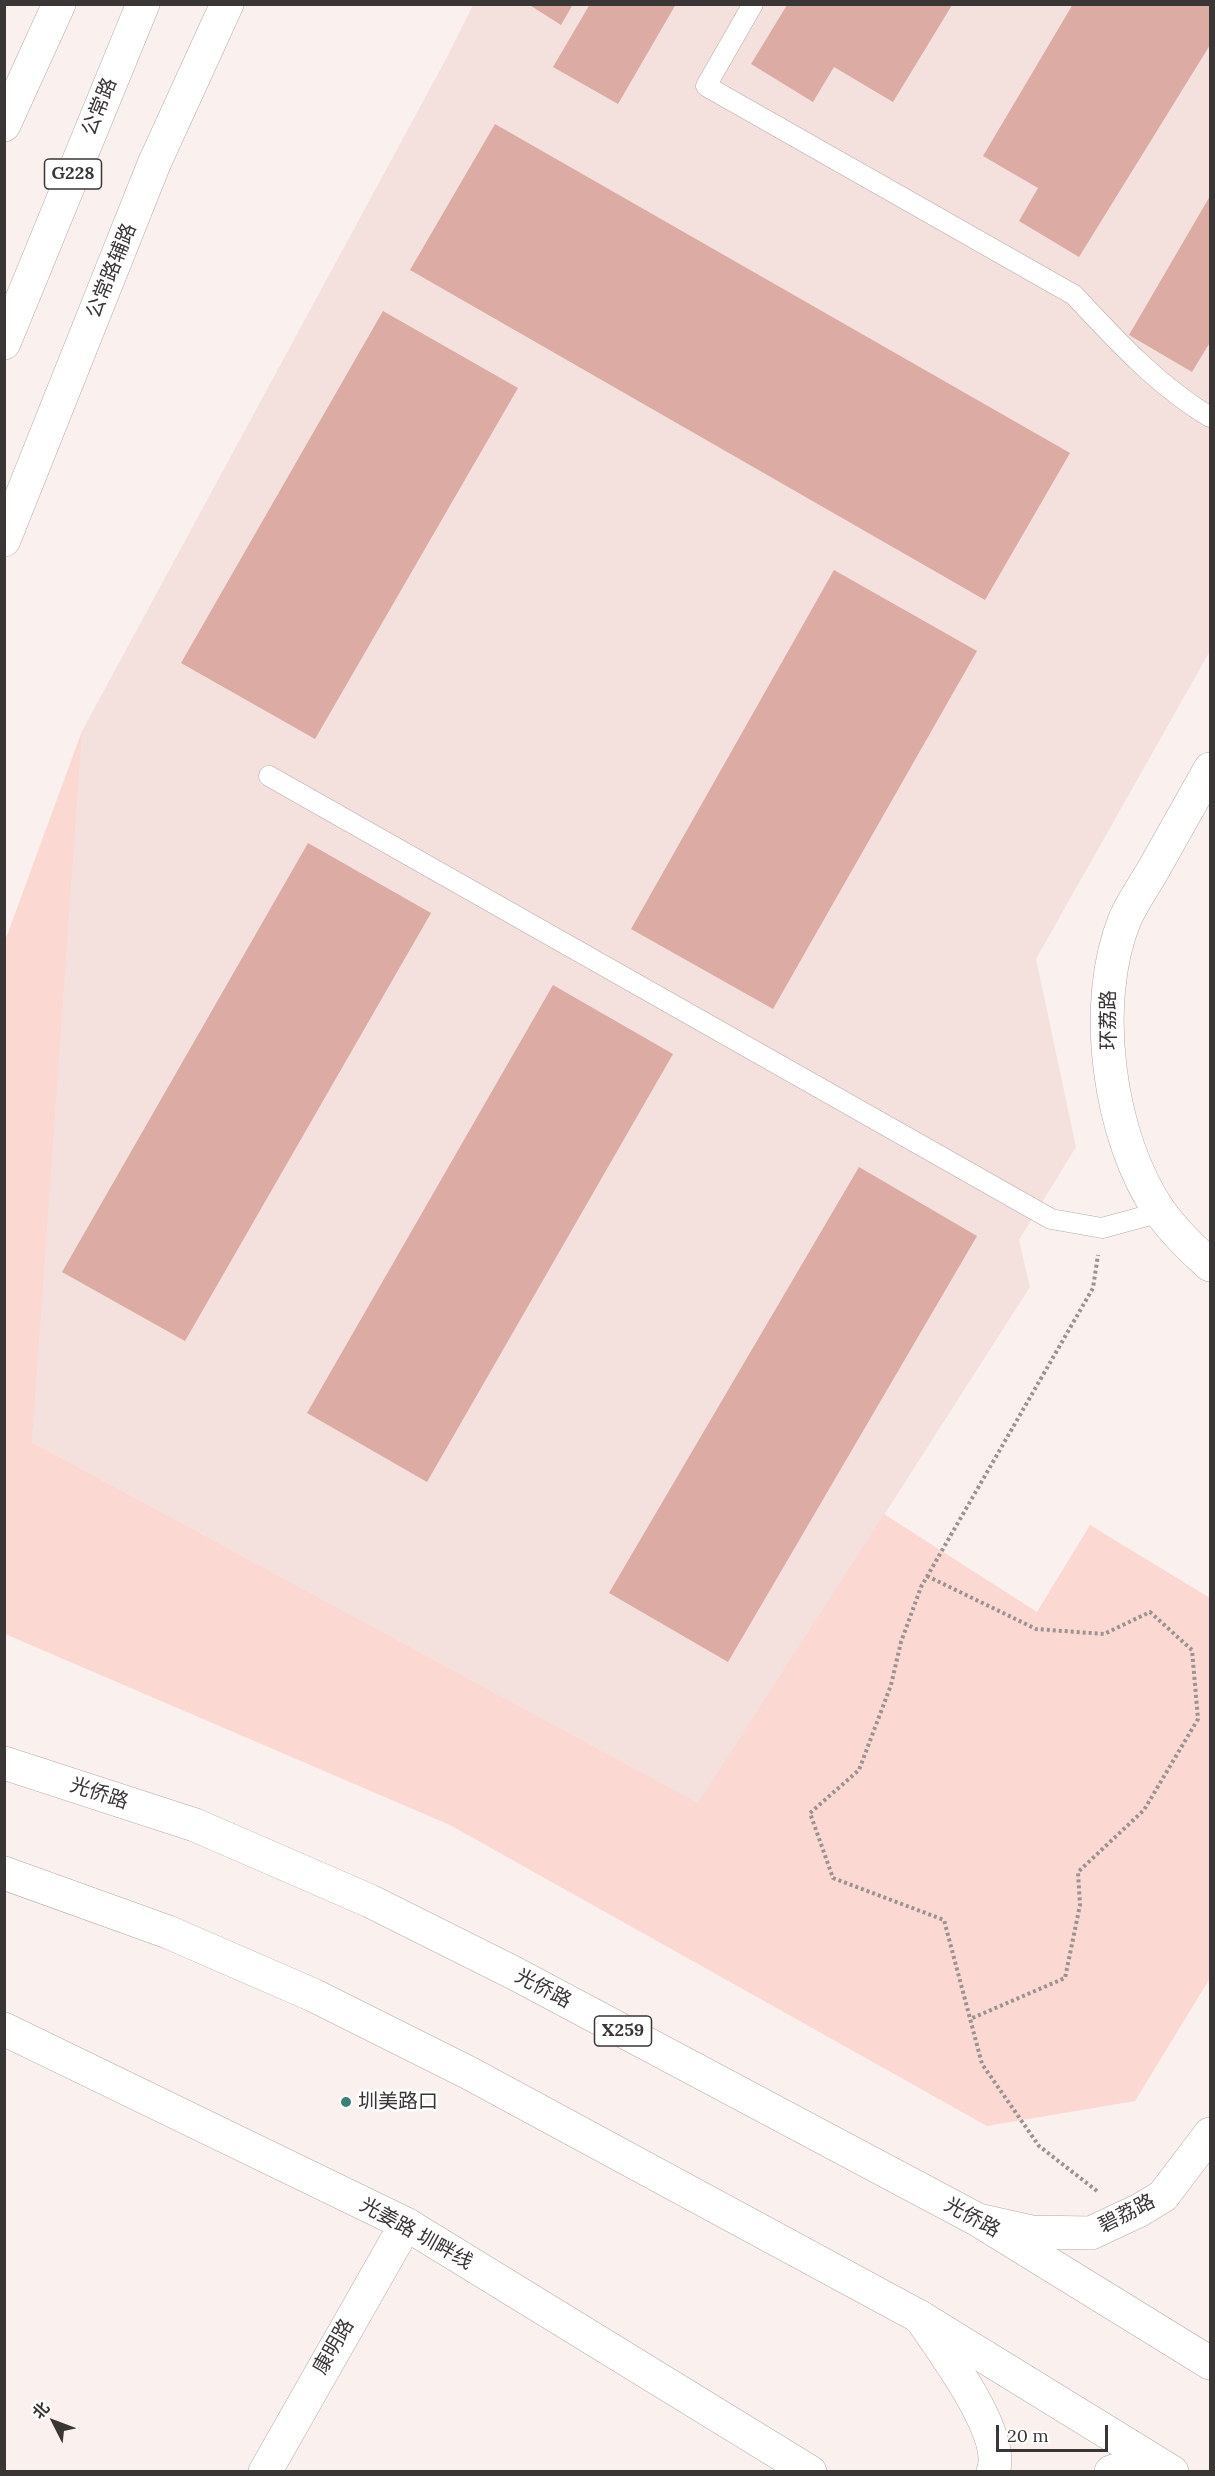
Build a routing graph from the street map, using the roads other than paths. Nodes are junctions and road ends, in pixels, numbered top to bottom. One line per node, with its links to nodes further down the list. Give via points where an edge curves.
1 (59, 4): 5 (main road)
2 (142, 4): 6 (main road, 公常路 / G228)
3 (227, 4): 8 (main road, 公常路辅路, via 154,164)
4 (753, 4): 7 (lane, via 706,86 1074,295 1163,382)
5 (4, 125)
6 (4, 344)
7 (1210, 417)
8 (4, 540)
9 (1210, 769): 11 (main road, 环荔路, via 1125,920 1109,977 1106,1044 1116,1104 1134,1163)
10 (269, 776): 11 (lane, via 1050,1219 1102,1228)
11 (1161, 1212): 12 (main road, 环荔路)
12 (1210, 1265)
13 (4, 1763): 17 (main road, 光侨路 / X259, via 195,1825 370,1901 514,1973)
14 (4, 1873): 19 (main road, via 168,1932 313,1995 469,2073)
15 (4, 2029): 18 (main road, 光姜路 圳畔线)
16 (1210, 2134): 17 (main road, 碧荔路, via 1163,2196 1091,2233 1032,2232)
17 (978, 2220): 20 (main road, 光侨路 / X259)
18 (406, 2224): 21 (main road, 光姜路 圳畔线); 23 (main road, 康明路)
19 (920, 2317): 22 (main road); 25 (main road, via 985,2416 997,2463)
20 (1210, 2362)
21 (772, 2462): 24 (main road, 光姜路 圳畔线)
22 (1162, 2465): 26 (main road)
23 (264, 2472)
24 (810, 2472)
25 (993, 2472)
26 (1111, 2472)

